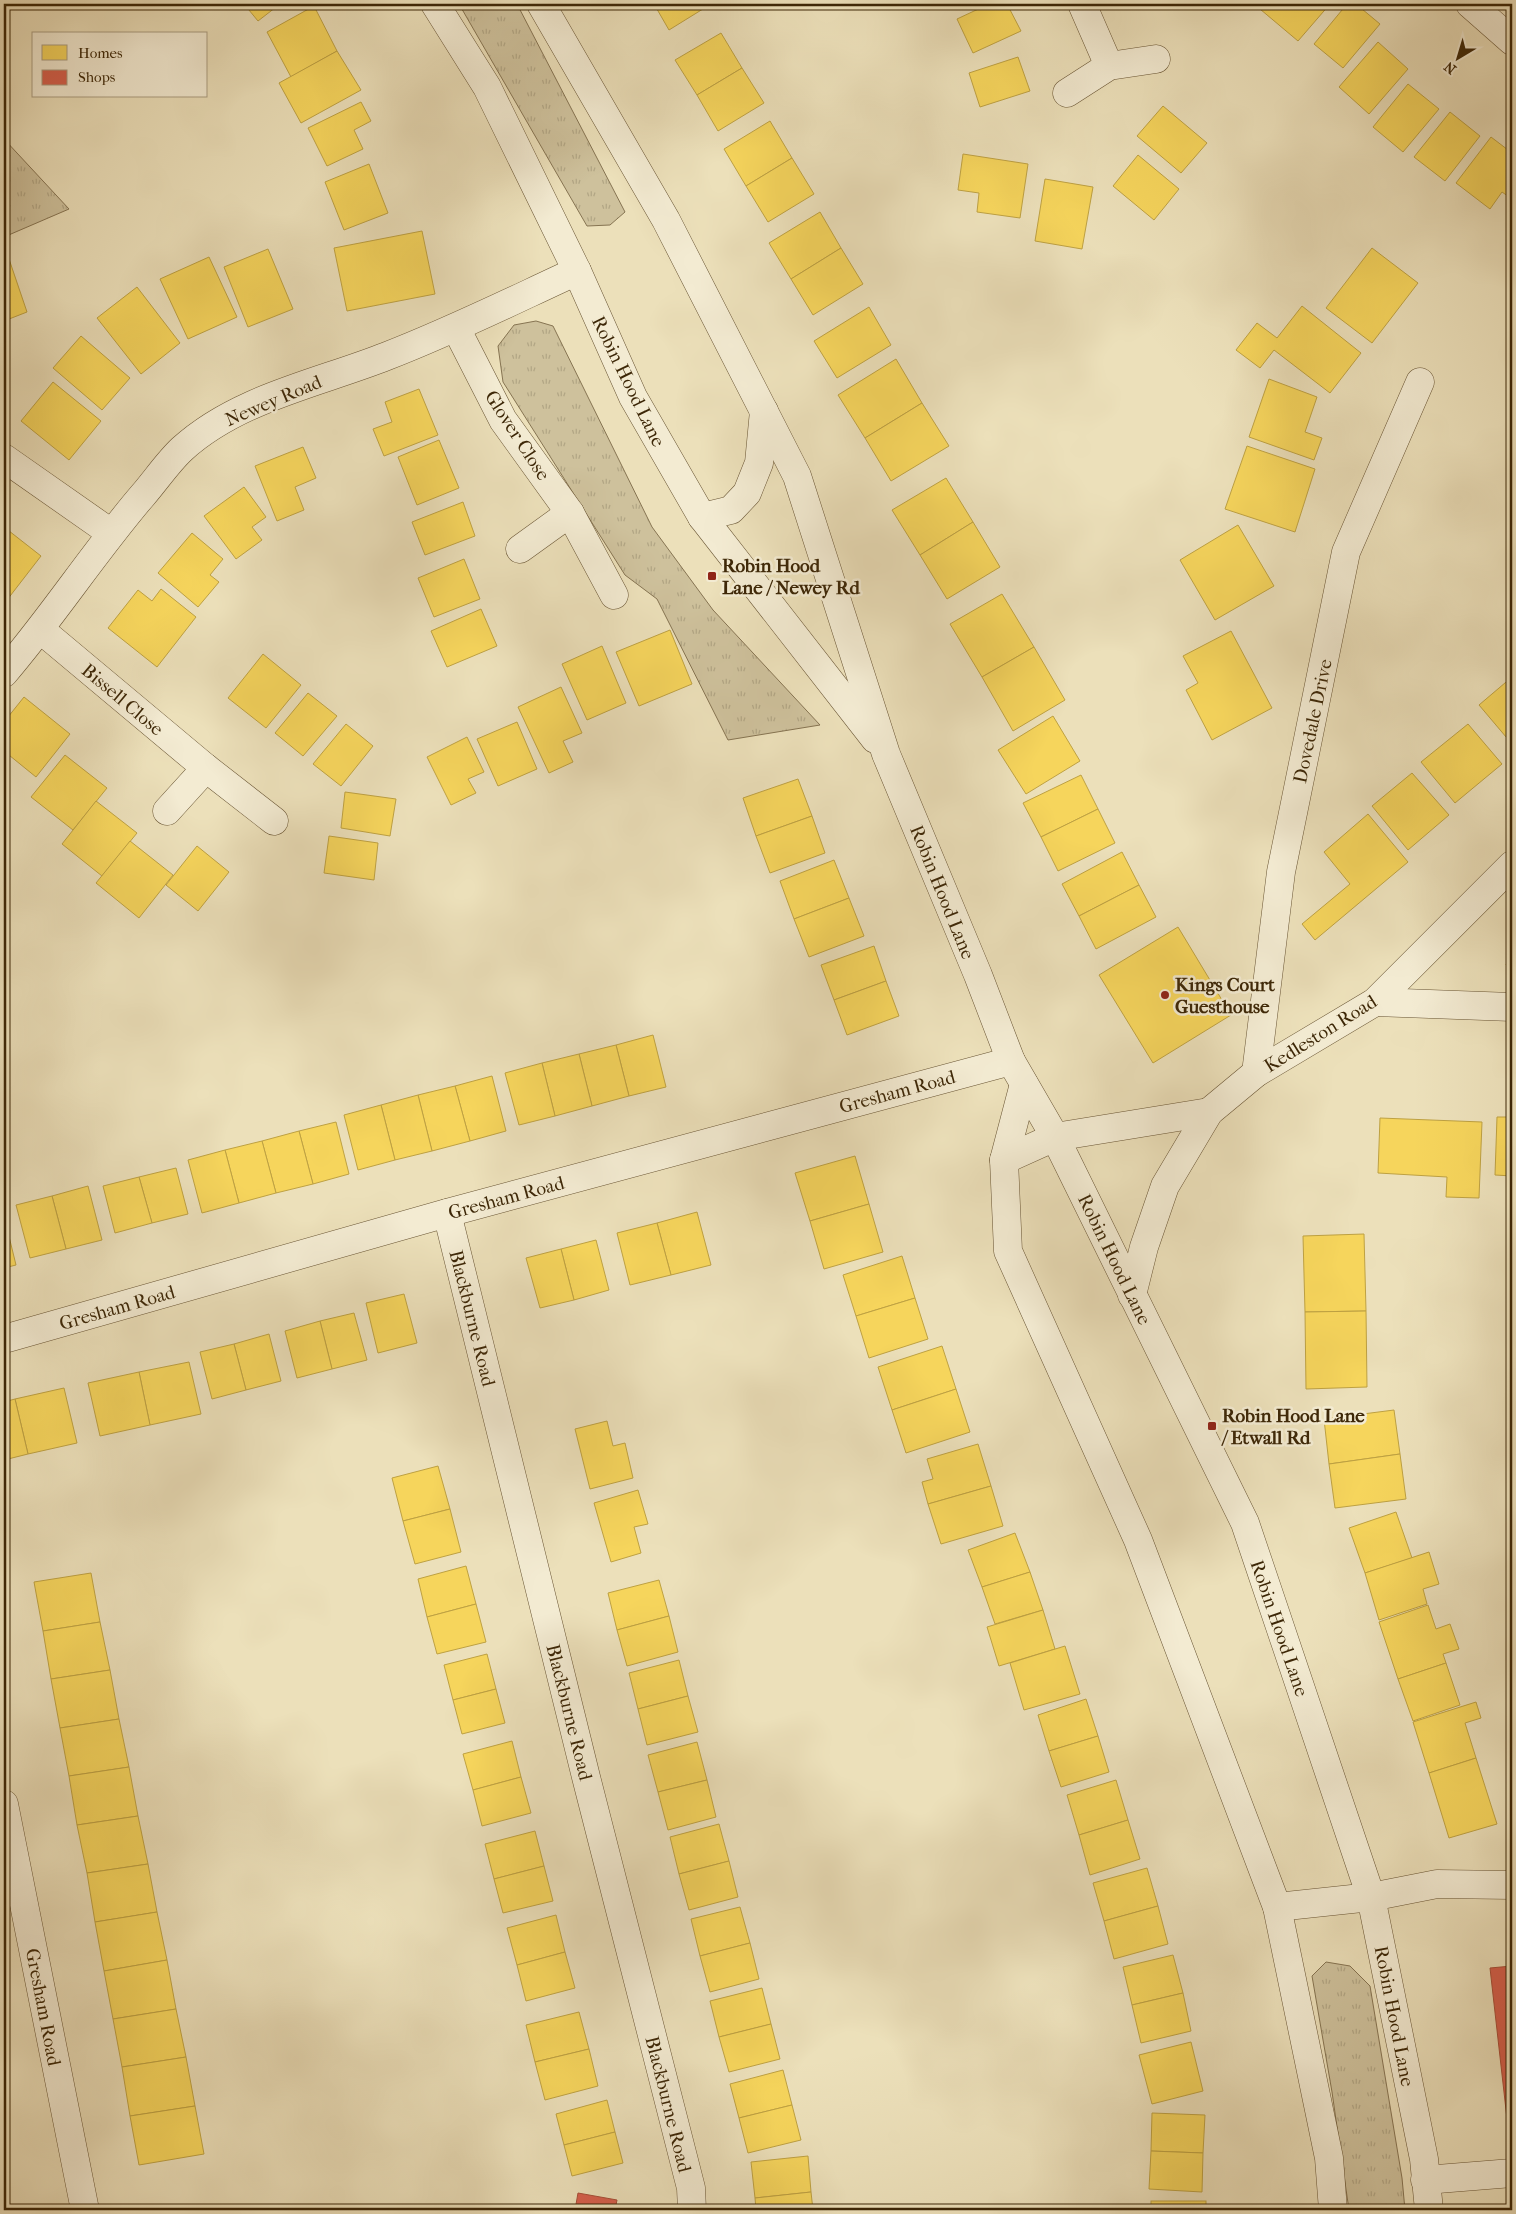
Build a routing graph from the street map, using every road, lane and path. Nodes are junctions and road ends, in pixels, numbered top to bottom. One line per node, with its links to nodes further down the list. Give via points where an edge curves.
1 (435, 4): 9 (street, Robin Hood Lane, via 487,87)
2 (541, 4): 12 (street, Robin Hood Lane, via 666,220)
3 (1082, 4): 7 (street)
4 (1470, 4): 5 (street)
5 (1512, 41)
6 (1156, 58): 7 (street)
7 (1109, 66): 8 (street)
8 (1067, 92)
9 (577, 270): 10 (street, Newey Road); 15 (street, Robin Hood Lane, via 633,396)
10 (456, 328): 14 (street, Glover Close, via 503,420); 16 (street, Newey Road, via 222,419 182,449)
11 (1420, 382): 29 (street, Dovedale Drive, via 1346,552 1281,872)
12 (764, 411): 15 (street, via 759,463 747,493 731,510); 21 (street, Robin Hood Lane, via 797,476)
13 (4, 458): 16 (street)
14 (570, 513): 17 (street); 18 (street, Glover Close)
15 (702, 517): 21 (street, Robin Hood Lane)
16 (111, 533): 19 (street, Newey Road)
17 (520, 549)
18 (614, 595)
19 (41, 630): 20 (street, Newey Road); 22 (street, Bissell Close)
20 (4, 673)
21 (886, 754): 28 (street, Robin Hood Lane)
22 (206, 768): 23 (street); 24 (street, Bissell Close)
23 (168, 811)
24 (274, 820)
25 (1512, 866): 26 (street, Kedleston Road)
26 (1375, 1002): 27 (street); 29 (street, Kedleston Road)
27 (1512, 1007)
28 (1011, 1061): 30 (street, Robin Hood Lane); 34 (street, Gresham Road)
29 (1256, 1073): 31 (street, Kedleston Road)
30 (1024, 1084): 32 (street, Robin Hood Lane); 33 (street)
31 (1209, 1112): 32 (street); 35 (street, Kedleston Road, via 1165,1186)
32 (1055, 1138): 33 (street); 35 (street, Robin Hood Lane)
33 (1004, 1160): 40 (street, via 1008,1251 1138,1540)
34 (447, 1212): 36 (street, Gresham Road); 44 (street, Blackburne Road, via 690,2188)
35 (1132, 1294): 39 (street, Robin Hood Lane, via 1245,1523)
36 (4, 1339)
37 (4, 1804): 43 (street, Gresham Road)
38 (1512, 1885): 39 (street, via 1437,1884)
39 (1371, 1897): 40 (street); 42 (street, Robin Hood Lane, via 1424,2159)
40 (1277, 1907): 45 (street, via 1329,2158)
41 (1512, 2173): 42 (street)
42 (1425, 2180): 46 (street, Robin Hood Lane)
43 (85, 2210)
44 (692, 2210)
45 (1332, 2210)
46 (1428, 2210)

